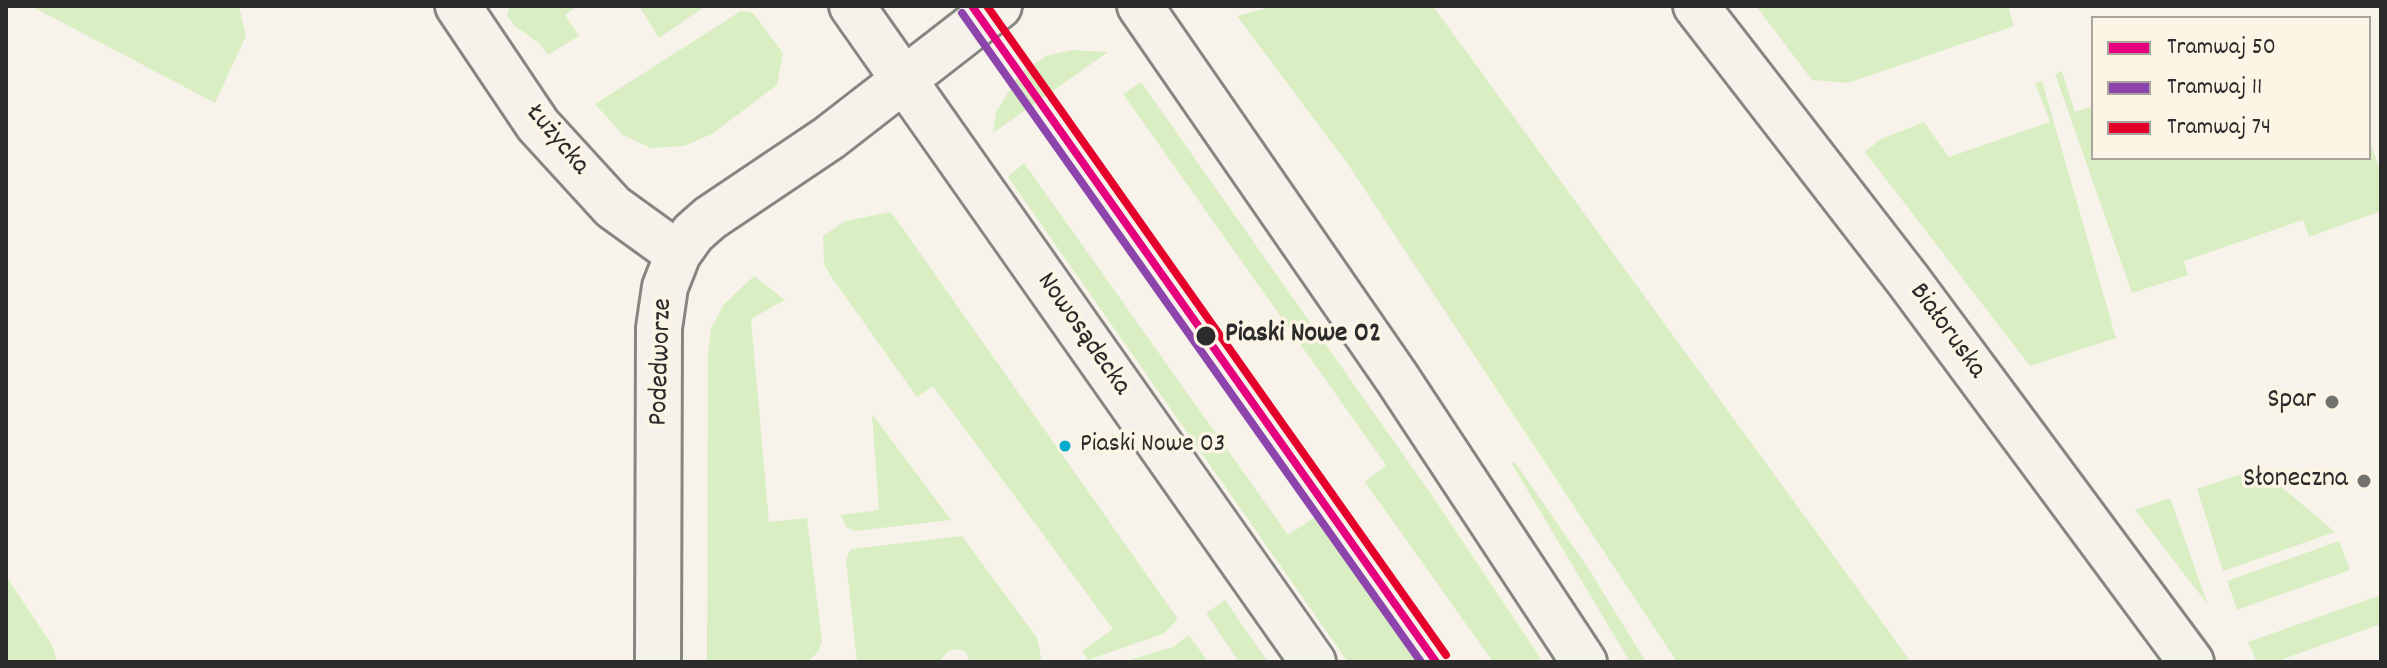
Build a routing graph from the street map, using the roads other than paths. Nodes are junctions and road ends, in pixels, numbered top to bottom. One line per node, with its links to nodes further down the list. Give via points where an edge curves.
1 (458, 6): 7 (street, Łużycka, via 538,125 613,207)
2 (852, 6): 6 (street, Nowosądecka)
3 (999, 6): 6 (street, Podedworze)
4 (1140, 6): 10 (street, via 1397,378)
5 (1696, 6): 11 (street, Białoruska, via 1899,268)
6 (903, 80): 7 (street, Podedworze, via 829,138 710,218); 9 (street, Nowosądecka)
7 (678, 254): 8 (street, Podedworze, via 665,287 659,328)
8 (658, 662)
9 (1313, 662)
10 (1584, 662)
11 (2191, 662)

